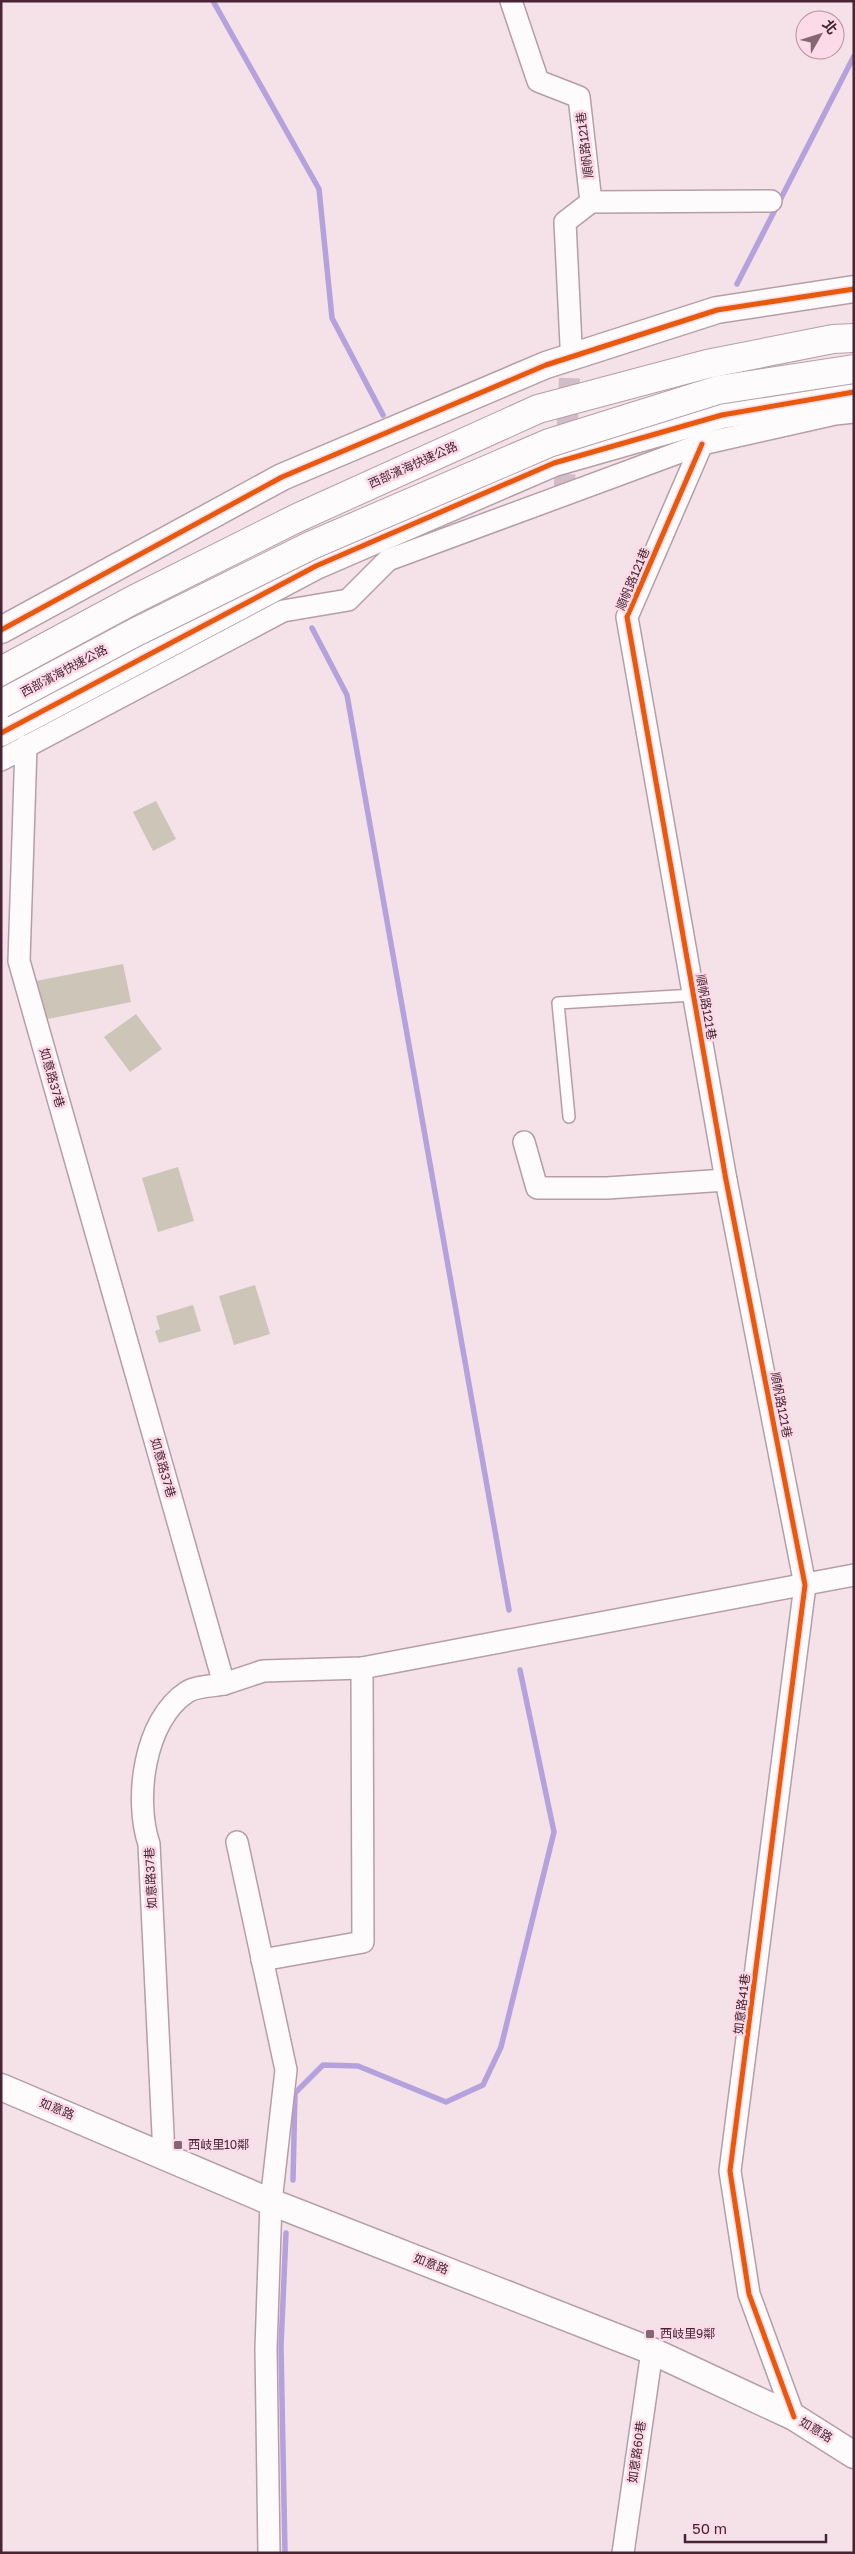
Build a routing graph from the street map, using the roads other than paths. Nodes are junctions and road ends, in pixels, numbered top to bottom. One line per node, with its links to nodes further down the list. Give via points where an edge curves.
1 (511, 1): 3 (street, 順帆路121巷, via 538,82 579,97)
2 (771, 201): 3 (street)
3 (591, 202): 6 (street, via 566,222)
4 (854, 289): 11 (street, via 717,310 546,365 282,477)
5 (854, 338): 12 (highway, 西部濱海快速公路, bridge, via 833,339 706,364 538,409 296,518)
6 (571, 345)
7 (854, 370): 13 (highway, 西部濱海快速公路, bridge, via 718,390 549,443 312,545 134,633)
8 (854, 392): 14 (street, via 722,415 554,463 316,566)
9 (854, 412): 10 (street)
10 (702, 444): 15 (street, via 388,560 348,600 283,611); 17 (street, 順帆路121巷, via 627,617)
11 (1, 630)
12 (1, 671)
13 (1, 704)
14 (1, 733)
15 (26, 746): 16 (street); 24 (street, 如意路37巷, via 19,961)
16 (1, 760)
17 (694, 995): 18 (lane, via 558,1003); 20 (street, 順帆路121巷)
18 (569, 1117)
19 (524, 1142): 20 (street, via 537,1188 608,1188)
20 (726, 1180): 22 (street, 順帆路121巷)
21 (854, 1575): 22 (street)
22 (805, 1585): 23 (street); 31 (street, 如意路41巷, via 730,2170 749,2294)
23 (362, 1668): 24 (street, via 263,1671); 26 (street, via 363,1942)
24 (224, 1684): 28 (street, 如意路37巷, via 188,1691 165,1712 145,1760 142,1824 149,1844)
25 (237, 1842): 26 (street)
26 (262, 1960): 29 (street, via 286,2070)
27 (1, 2087): 28 (street, 如意路)
28 (164, 2155): 29 (street, 如意路)
29 (271, 2202): 30 (street, 如意路); 33 (street, via 266,2349)
30 (652, 2351): 31 (street, 如意路); 34 (street, 如意路60巷)
31 (794, 2417): 32 (street, 如意路)
32 (854, 2455)
33 (269, 2553)
34 (623, 2553)

